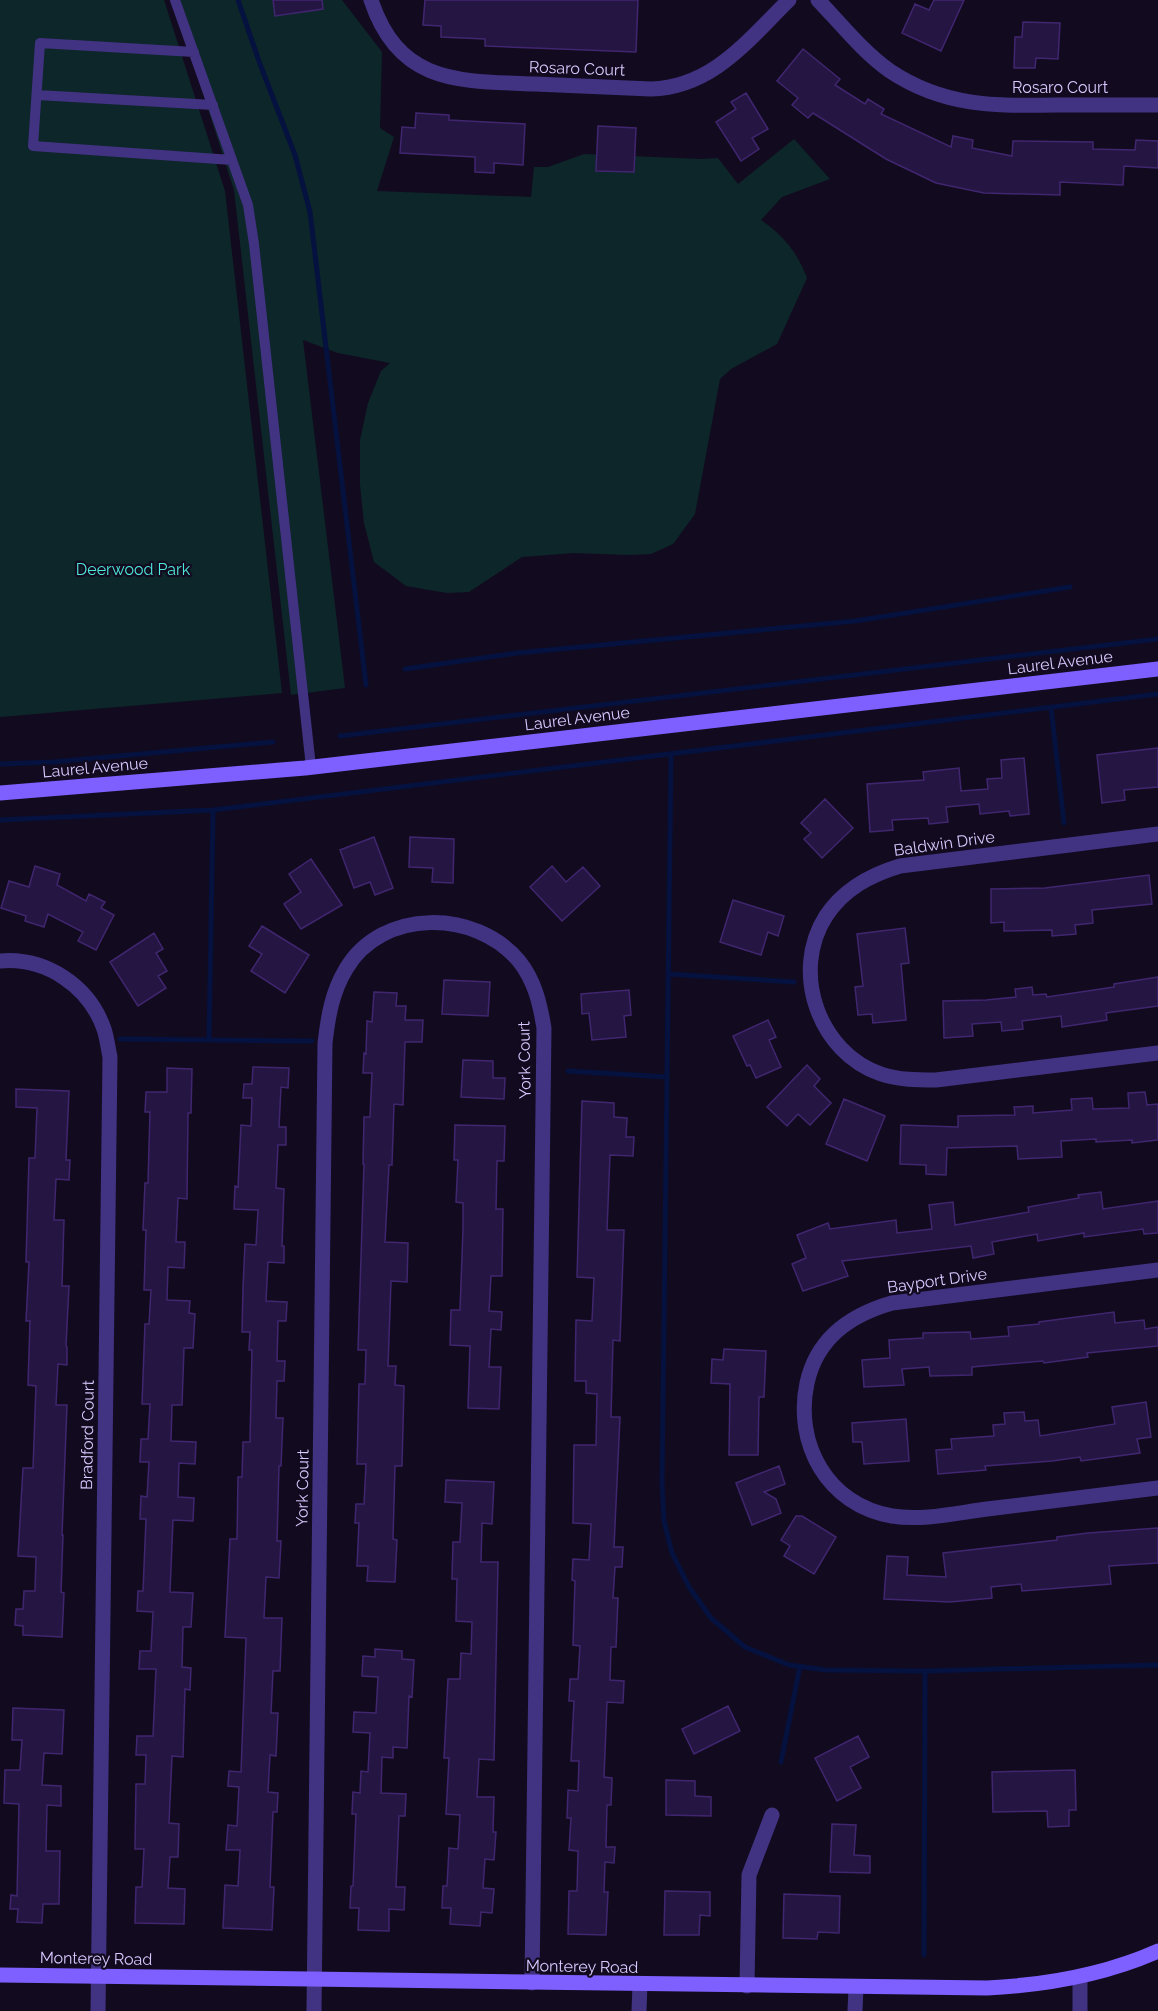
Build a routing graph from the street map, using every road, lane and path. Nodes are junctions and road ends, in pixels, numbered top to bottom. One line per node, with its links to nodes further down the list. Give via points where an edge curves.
1 (175, 0): 5 (lane)
2 (371, 0): 3 (street, Rosaro Court, via 378,21 406,57 446,78 651,89 687,84 715,69)
3 (789, 0)
4 (818, 0): 8 (street, Rosaro Court, via 888,69 939,95 988,105)
5 (194, 52): 6 (lane, via 40,43); 7 (lane)
6 (37, 95): 7 (lane); 9 (lane, via 33,146)
7 (213, 105): 9 (lane)
8 (1158, 105)
9 (232, 160): 11 (lane, via 248,205 254,244)
10 (1158, 669): 11 (street, Laurel Avenue)
11 (311, 767): 12 (street, Laurel Avenue)
12 (0, 793)
13 (1158, 834): 15 (street, Baldwin Drive, via 900,866 878,873 846,893 826,917 815,941 810,976 816,1009 838,1046 864,1066 898,1078 936,1080)
14 (0, 961): 21 (street, Bradford Court, via 43,966 76,987 93,1006 110,1057)
15 (1158, 1053)
16 (1158, 1270): 17 (street, Bayport Drive, via 891,1303 868,1310 848,1321 816,1357 803,1404 805,1430 821,1471 844,1495 892,1516 933,1516)
17 (1158, 1488)
18 (772, 1815): 26 (street, via 749,1875)
19 (1158, 1951): 22 (street, Monterey Road)
20 (0, 1975): 21 (street, Monterey Road)
21 (98, 1977): 23 (street, Monterey Road); 28 (street, Bradford Court)
22 (1080, 1977): 27 (street, Monterey Road, via 987,1988); 32 (street)
23 (315, 1979): 24 (street, Monterey Road); 24 (street, York Court, via 325,1043 328,1016 346,968 377,938 396,928 430,922 470,927 489,936 519,960 532,979 544,1028); 29 (street, York Court)
24 (532, 1983): 25 (street, Monterey Road)
25 (640, 1984): 26 (street, Monterey Road); 30 (street)
26 (747, 1986): 27 (street, Monterey Road)
27 (856, 1987): 31 (street)
28 (98, 2011)
29 (314, 2011)
30 (639, 2011)
31 (855, 2011)
32 (1080, 2011)

